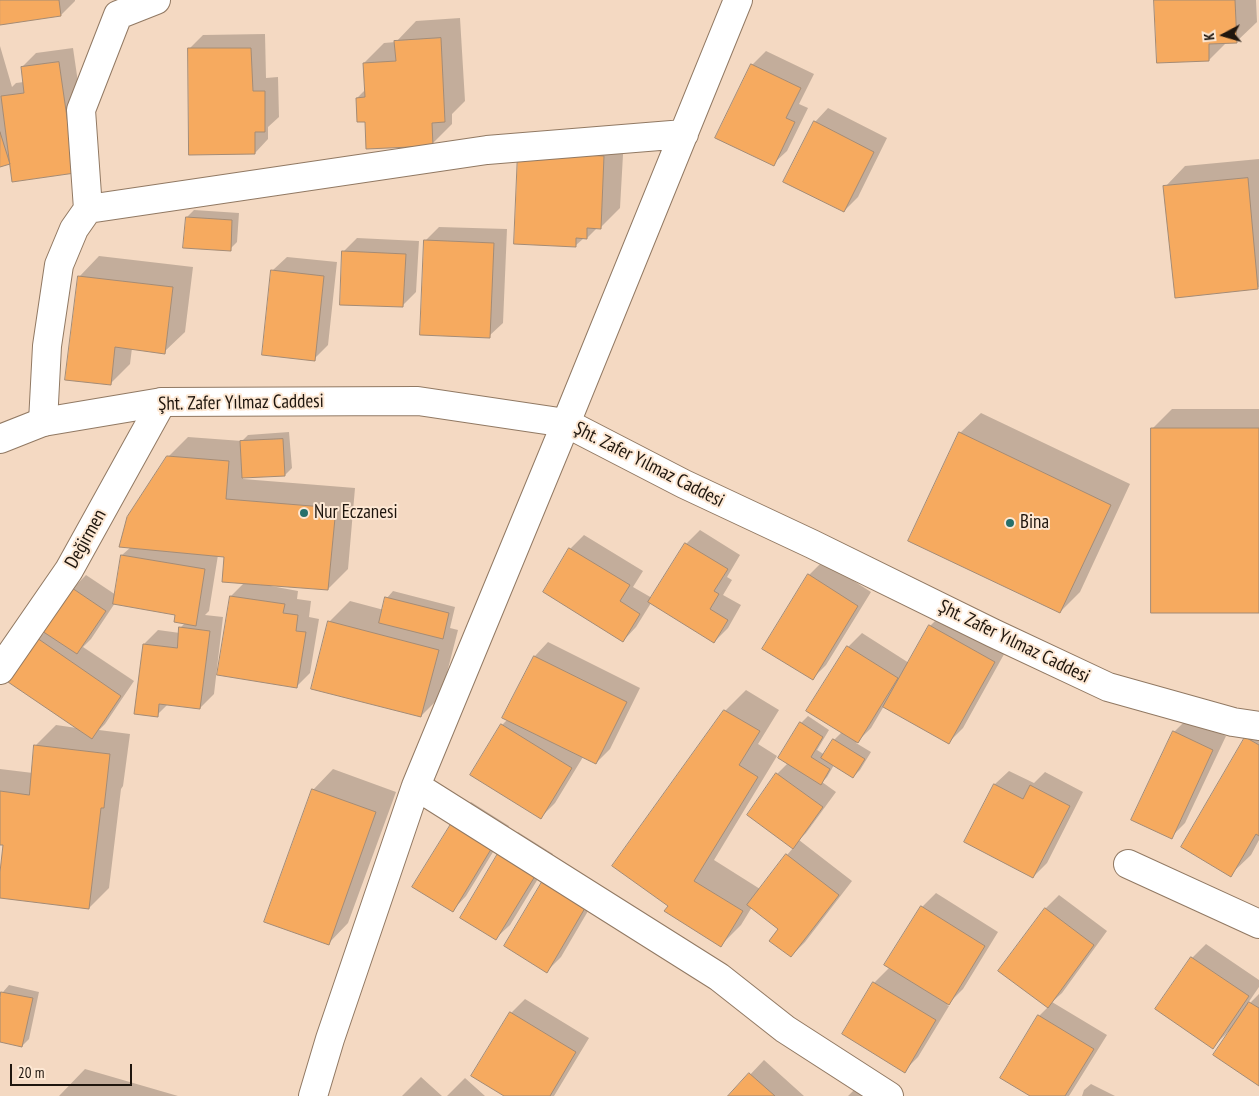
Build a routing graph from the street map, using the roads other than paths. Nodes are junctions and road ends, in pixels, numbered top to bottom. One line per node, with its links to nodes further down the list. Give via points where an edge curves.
1 (156, 0): 4 (street, via 118,15 81,110)
2 (738, 0): 3 (street)
3 (684, 134): 4 (street, via 487,150); 7 (street)
4 (88, 209): 6 (street, via 74,228 59,265 47,346)
5 (162, 402): 6 (street, Şht. Zafer Yılmaz Caddesi); 7 (street, Şht. Zafer Yılmaz Caddesi, via 418,402); 9 (street, Değirmen, via 69,570)
6 (43, 422): 8 (street, Şht. Zafer Yılmaz Caddesi)
7 (566, 423): 10 (street, Şht. Zafer Yılmaz Caddesi, via 684,484 1108,687); 11 (street)
8 (0, 439)
9 (0, 670)
10 (1259, 726)
11 (416, 786): 14 (street); 15 (street, via 719,977 785,1029)
12 (1128, 864): 13 (street)
13 (1259, 924)
14 (313, 1096)
15 (889, 1096)

